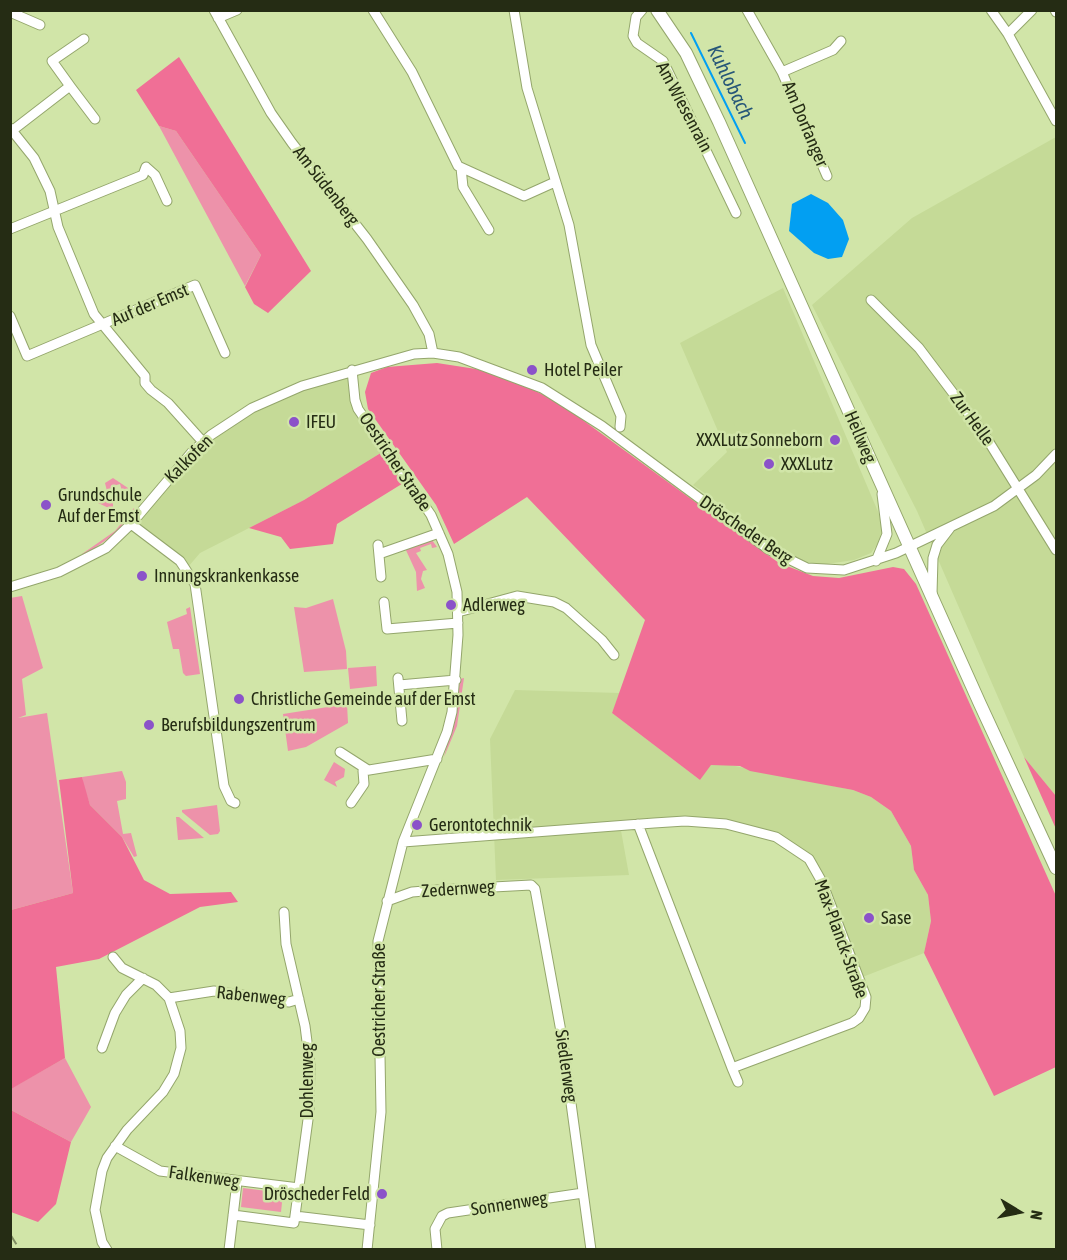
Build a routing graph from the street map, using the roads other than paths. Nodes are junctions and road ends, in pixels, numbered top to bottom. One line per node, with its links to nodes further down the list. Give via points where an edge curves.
1 (237, 10): 10 (street, Am Südenberg)
2 (373, 10): 20 (street, via 412,72)
3 (514, 10): 22 (street, via 527,88)
4 (642, 10): 25 (street, Am Wiesenrain, via 636,17 633,36 663,61)
5 (657, 10): 37 (street, Hellweg, via 699,79)
6 (747, 10): 15 (street, Am Dorfanger)
7 (991, 10): 12 (street)
8 (1032, 10): 12 (street)
9 (10, 12): 11 (street)
10 (216, 14): 32 (street, Am Südenberg, via 287,136 413,305 429,334)
11 (40, 25)
12 (1008, 34): 18 (street)
13 (84, 39): 16 (street, via 52,61)
14 (842, 41): 15 (street, Am Dorfanger, via 833,50)
15 (782, 72): 21 (street, Am Dorfanger)
16 (69, 86): 17 (street); 19 (street, Auf der Emst)
17 (95, 118)
18 (1056, 122)
19 (12, 129): 24 (street, Auf der Emst, via 34,158)
20 (461, 168): 22 (street, via 524,196); 27 (street, via 463,187)
21 (827, 177)
22 (555, 182): 34 (street, via 569,225 591,345 621,416)
23 (167, 201): 24 (street, via 155,175 146,167 143,175)
24 (56, 212): 26 (street); 30 (street, Auf der Emst, via 74,267 94,314)
25 (736, 213)
26 (10, 229)
27 (489, 230)
28 (871, 300): 38 (street, Zur Helle, via 919,348 984,434)
29 (10, 316): 30 (street, via 27,356)
30 (103, 325): 31 (street, Auf der Emst, via 195,285); 35 (street, Auf der Emst, via 145,376 145,383)
31 (225, 353)
32 (433, 353): 33 (street, via 403,356); 44 (street, Dröscheder Berg, via 490,366 567,402 792,563 828,571 853,569)
33 (352, 370): 35 (street, Kalkofen, via 261,403); 41 (street, Oestricher Straße, via 358,409 431,515)
34 (620, 426)
35 (203, 442): 39 (street, Kalkofen)
36 (1056, 454): 38 (street, Dröscheder Berg)
37 (880, 484): 42 (street, Hellweg); 44 (street, via 887,534)
38 (1018, 489): 40 (street, Dröscheder Berg); 43 (street, Zur Helle)
39 (131, 524): 46 (street, Kalkofen, via 106,548 82,562); 57 (street, via 180,561 195,584 224,786)
40 (951, 527): 42 (street, Dröscheder Berg); 47 (street, via 937,545 933,558)
41 (439, 533): 45 (street, Oestricher Straße, via 379,550); 49 (street, Oestricher Straße, via 453,570)
42 (909, 546): 44 (street, Dröscheder Berg); 47 (street, Hellweg)
43 (1056, 550)
44 (876, 561)
45 (381, 577)
46 (10, 586)
47 (932, 596): 61 (street, Hellweg)
48 (384, 602): 50 (street, via 387,629)
49 (458, 612): 50 (street, Oestricher Straße); 51 (street, via 517,596 554,602 573,614)
50 (458, 623): 52 (street, Oestricher Straße)
51 (614, 655)
52 (456, 680): 53 (street, via 398,682); 55 (street, Oestricher Straße, via 452,712)
53 (402, 721)
54 (340, 752): 56 (street)
55 (437, 759): 56 (street); 60 (street, Oestricher Straße)
56 (368, 770): 58 (street, via 363,771 364,784)
57 (235, 803)
58 (351, 803)
59 (638, 824): 60 (street, Max-Planck-Straße); 70 (street); 70 (street, Max-Planck-Straße, via 704,821 762,832 797,849 813,865 822,882 866,997 865,1008 852,1023)
60 (403, 842): 63 (street, Oestricher Straße)
61 (1056, 868)
62 (531, 885): 63 (street, Zedernweg, via 412,892); 75 (street, Siedlerweg, via 535,889 554,987)
63 (387, 901): 78 (street, Oestricher Straße, via 378,941 381,1112)
64 (284, 912): 68 (street, Dohlenweg, via 286,944)
65 (113, 957): 66 (street, via 122,968)
66 (143, 978): 67 (street); 69 (street, via 121,1003)
67 (169, 998): 68 (street, Rabenweg, via 214,991 289,1002); 72 (street, via 180,1031 178,1064 163,1092)
68 (299, 999): 74 (street, Dohlenweg, via 311,1088)
69 (102, 1048)
70 (732, 1068): 71 (street)
71 (738, 1082)
72 (115, 1146): 73 (street, Falkenweg, via 160,1171); 79 (street, via 102,1171 96,1195 98,1227)
73 (237, 1182): 74 (street, Falkenweg); 76 (street)
74 (299, 1188): 77 (street, Dohlenweg)
75 (583, 1193): 82 (street, Sonnenweg, via 448,1213 435,1229); 83 (street, Siedlerweg)
76 (233, 1215): 77 (street, via 294,1223); 80 (street)
77 (295, 1216): 78 (street)
78 (370, 1225): 81 (street, Oestricher Straße)
79 (107, 1250)
80 (229, 1250)
81 (367, 1250)
82 (437, 1250)
83 (591, 1250)

